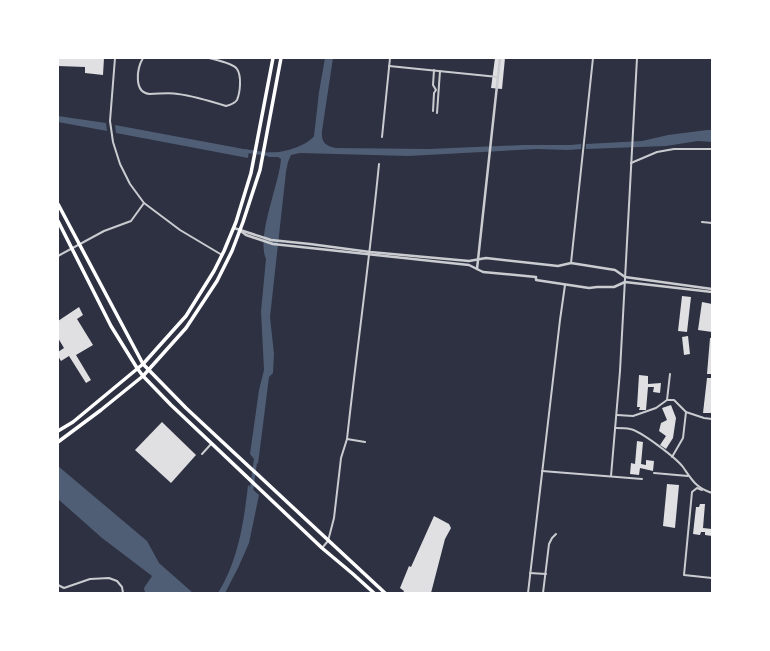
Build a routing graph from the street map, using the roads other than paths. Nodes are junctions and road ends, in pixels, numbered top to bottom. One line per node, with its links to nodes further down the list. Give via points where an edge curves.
1 (115, 58): 20 (street, via 110,121 113,142 130,184)
2 (142, 58): 3 (street, via 137,75 138,84 143,91 149,94 177,93 226,106 232,104 239,93 238,70)
3 (209, 58)
4 (273, 58): 25 (main road, via 251,173)
5 (281, 58): 26 (main road, via 260,170)
6 (390, 58): 10 (street)
7 (500, 58): 13 (street)
8 (594, 58): 33 (street)
9 (637, 58): 18 (street)
10 (389, 66): 11 (street); 16 (street)
11 (434, 70): 12 (street); 14 (street, via 436,88)
12 (440, 71): 13 (street); 15 (street)
13 (498, 77): 32 (street)
14 (433, 111)
15 (437, 113)
16 (382, 137)
17 (712, 149): 18 (street, via 657,152)
18 (631, 163): 35 (street)
19 (379, 164): 29 (street)
20 (144, 203): 27 (street, via 132,221); 30 (street, via 180,230)
21 (58, 204): 27 (main road)
22 (58, 221): 28 (main road)
23 (702, 222): 24 (street)
24 (712, 223)
25 (234, 228): 26 (street); 30 (main road)
26 (240, 230): 29 (street, via 271,240); 29 (street, via 246,236 273,244); 41 (main road, via 213,287 186,328)
27 (79, 244): 28 (street); 39 (main road)
28 (72, 248): 31 (street); 40 (main road, via 111,326)
29 (370, 254): 32 (street); 34 (street, via 469,265); 50 (street)
30 (222, 255): 39 (main road, via 186,316)
31 (58, 256)
32 (478, 260): 33 (street, via 486,258 558,266); 34 (street)
33 (571, 263): 35 (street, via 615,270)
34 (477, 269): 37 (street, via 483,272 536,277 536,280)
35 (625, 277): 36 (street); 38 (street)
36 (625, 282): 37 (street, via 614,288); 38 (street); 46 (street)
37 (565, 285): 56 (street)
38 (712, 290)
39 (142, 364): 40 (main road); 41 (main road)
40 (137, 368): 43 (main road); 49 (main road, via 73,422)
41 (149, 370): 43 (main road); 64 (main road, via 186,408)
42 (670, 374): 44 (street)
43 (143, 376): 51 (main road); 53 (main road)
44 (667, 400): 45 (street, via 674,400); 46 (street, via 656,408 633,416)
45 (686, 412): 47 (street); 55 (street, via 682,438)
46 (616, 415): 48 (street)
47 (712, 418)
48 (615, 428): 55 (street, via 632,429); 58 (street)
49 (58, 431)
50 (347, 439): 52 (street); 64 (street, via 341,458 334,518)
51 (58, 442)
52 (365, 442)
53 (212, 444): 54 (street); 65 (main road)
54 (202, 454)
55 (672, 456): 59 (street)
56 (542, 471): 58 (street); 66 (street)
57 (654, 473): 59 (street)
58 (611, 476): 60 (street)
59 (688, 476): 61 (street)
60 (642, 479)
61 (702, 490): 62 (street); 68 (street, via 696,488 692,492 684,574)
62 (712, 493)
63 (556, 534): 67 (street, via 549,544)
64 (328, 540): 65 (street); 72 (main road)
65 (322, 548): 71 (main road)
66 (530, 573): 67 (street); 73 (street)
67 (546, 574): 74 (street)
68 (712, 578)
69 (58, 585): 70 (street, via 64,588 90,579 110,578 117,581)
70 (123, 593)
71 (374, 593)
72 (385, 593)
73 (528, 593)
74 (543, 593)

